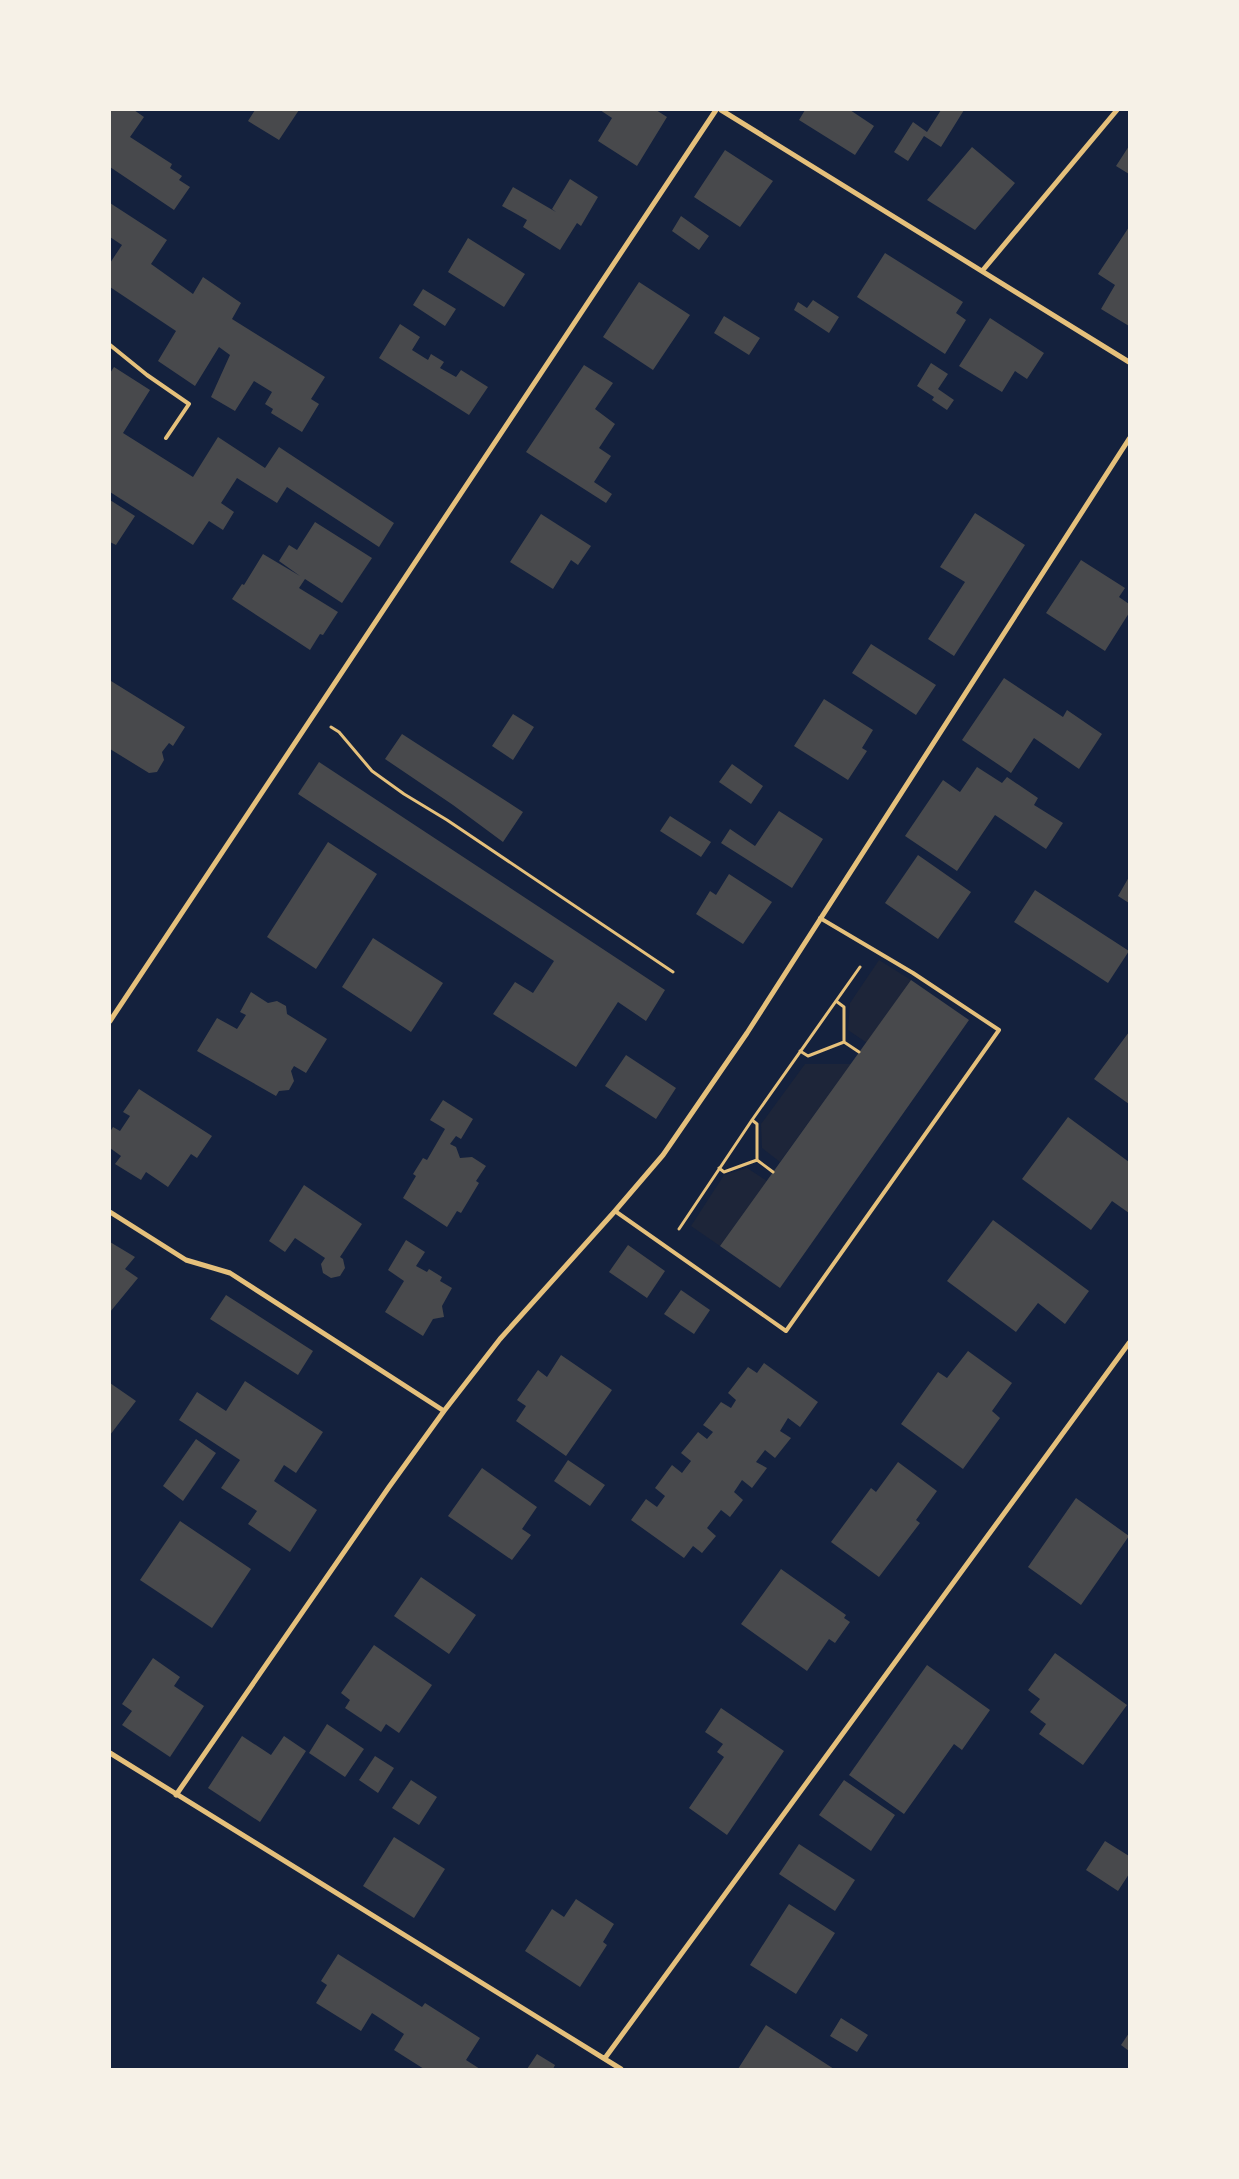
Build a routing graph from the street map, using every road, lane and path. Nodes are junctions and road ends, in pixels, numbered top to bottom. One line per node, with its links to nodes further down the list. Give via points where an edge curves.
1 (716, 110): 9 (street)
2 (722, 110): 4 (street)
3 (1117, 110): 4 (street)
4 (983, 270): 6 (street)
5 (110, 345): 7 (lane, via 189,404)
6 (1129, 362)
7 (166, 438)
8 (1129, 439): 10 (street)
9 (311, 716): 12 (path, via 339,732 372,770 404,794); 14 (street)
10 (820, 918): 11 (lane); 22 (street, via 674,1139)
11 (872, 949): 13 (path); 24 (lane, via 999,1030 786,1331)
12 (673, 972)
13 (836, 1001): 15 (path, via 844,1007); 16 (path)
14 (110, 1021)
15 (844, 1042): 16 (path, via 808,1056); 17 (path)
16 (800, 1051): 18 (path)
17 (859, 1052)
18 (752, 1120): 19 (path, via 757,1124); 20 (path)
19 (757, 1160): 20 (path, via 724,1172); 21 (path)
20 (719, 1168): 24 (path)
21 (773, 1172)
22 (615, 1211): 24 (lane); 26 (street, via 500,1338)
23 (110, 1212): 26 (street, via 186,1260 230,1273)
24 (667, 1249)
25 (1129, 1344): 29 (street)
26 (444, 1411): 28 (street, via 388,1486)
27 (110, 1753): 28 (street)
28 (176, 1794): 29 (street)
29 (605, 2058): 30 (street)
30 (622, 2069)

